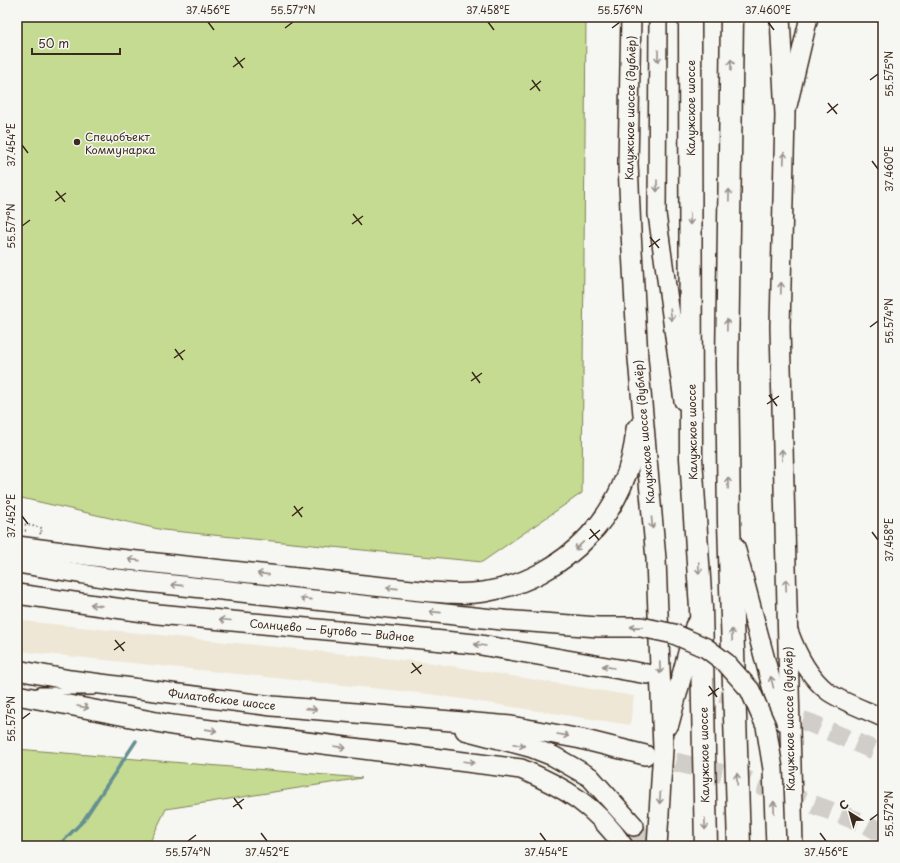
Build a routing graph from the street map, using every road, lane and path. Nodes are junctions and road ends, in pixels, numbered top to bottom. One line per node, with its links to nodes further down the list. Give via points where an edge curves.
1 (631, 17): 10 (main road, Калужское шоссе (дублёр), via 628,163)
2 (658, 17): 11 (street, one-way to 11, via 657,214)
3 (687, 17): 8 (main road)
4 (690, 17): 8 (highway, Калужское шоссе)
5 (732, 17): 12 (highway, one-way to 5, via 727,364)
6 (780, 17): 9 (main road, Калужское шоссе (дублёр))
7 (809, 17): 9 (street)
8 (690, 40): 11 (highway, Калужское шоссе, one-way to 11)
9 (785, 116): 23 (main road, Калужское шоссе (дублёр), one-way to 9, via 780,327)
10 (638, 359): 18 (main road, one-way to 18, via 635,448 630,469 618,496 589,538 574,551 556,565 503,588 464,594 445,593 102,557); 31 (main road, Калужское шоссе (дублёр), one-way to 31, via 656,559)
11 (691, 458): 22 (highway, Калужское шоссе, one-way to 22)
12 (729, 522): 32 (main road, one-way to 12, via 772,682); 37 (highway, one-way to 12)
13 (17, 523): 16 (path, via 42,528 41,534)
14 (17, 529): 15 (path)
15 (29, 531)
16 (35, 532)
17 (17, 551): 18 (lane)
18 (22, 555): 20 (main road)
19 (47, 560): 20 (lane)
20 (108, 578): 38 (main road, one-way to 20, bridge, via 773,769 766,726 750,690 726,663 706,648 674,634 641,627 598,627 502,620)
21 (17, 594): 25 (main road, Солнцево — Бутово — Видное, one-way to 21, via 475,644 158,614)
22 (701, 608): 31 (main road, via 673,705); 36 (highway, Калужское шоссе, one-way to 36)
23 (787, 624): 29 (street, via 796,651 812,675 828,691); 32 (main road, Калужское шоссе (дублёр))
24 (17, 670): 27 (main road, Филатовское шоссе)
25 (647, 674)
26 (17, 691): 27 (lane)
27 (159, 692): 30 (main road, Филатовское шоссе, one-way to 30, via 272,706)
28 (17, 695): 34 (main road, one-way to 34, via 172,725 521,770 569,792 596,813)
29 (883, 718)
30 (428, 720): 31 (main road, one-way to 31, via 511,726); 33 (main road, one-way to 33, via 530,747 553,756 590,777)
31 (654, 752): 35 (main road, Калужское шоссе (дублёр), one-way to 35)
32 (790, 761): 39 (main road, Калужское шоссе (дублёр))
33 (634, 826)
34 (623, 846)
35 (657, 846)
36 (706, 846)
37 (739, 846)
38 (776, 846)
39 (793, 846)

